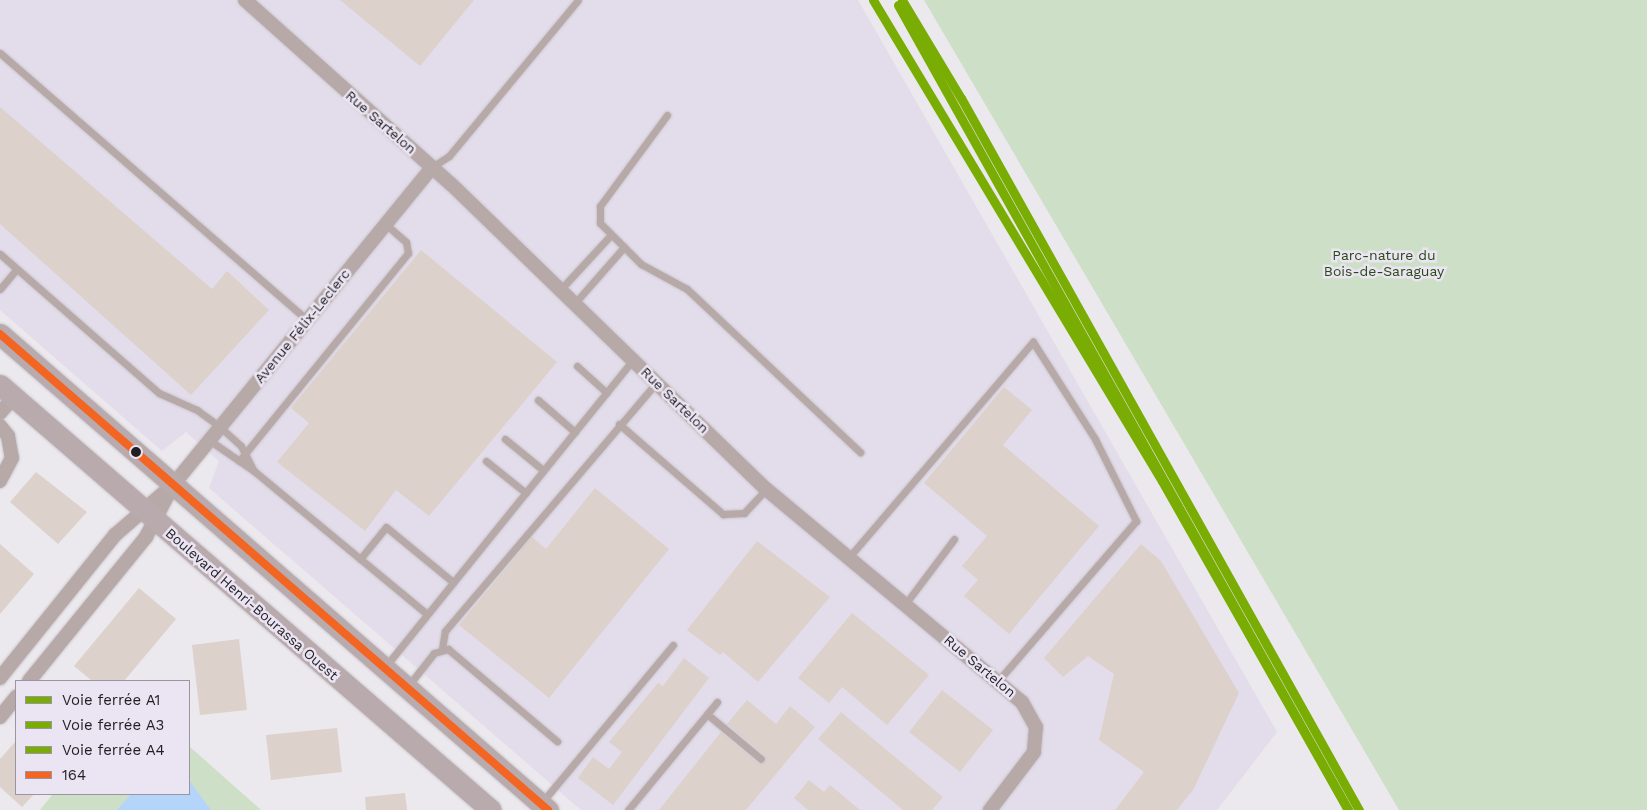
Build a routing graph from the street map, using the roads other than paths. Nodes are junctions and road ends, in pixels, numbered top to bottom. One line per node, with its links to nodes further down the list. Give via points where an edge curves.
1 (245, 0): 5 (street, Rue Sartelon)
2 (578, 0): 5 (lane, via 449,156)
3 (0, 53): 14 (lane)
4 (667, 116): 7 (lane, via 600,206 598,218)
5 (432, 167): 6 (street, Avenue Félix-Leclerc); 12 (street, Rue Sartelon)
6 (385, 224): 14 (street, Avenue Félix-Leclerc); 29 (lane, via 406,242 408,253)
7 (611, 235): 8 (lane); 12 (lane)
8 (624, 247): 13 (lane); 28 (lane, via 648,270 687,289)
9 (0, 254): 10 (lane)
10 (18, 269): 11 (lane); 24 (lane, via 159,392 197,410)
11 (0, 289)
12 (560, 290): 13 (street, Rue Sartelon)
13 (574, 304): 16 (street, Rue Sartelon)
14 (308, 320): 24 (street, Avenue Félix-Leclerc)
15 (0, 334): 35 (main road)
16 (633, 360): 18 (street, Rue Sartelon); 19 (lane)
17 (577, 366): 19 (lane)
18 (656, 382): 22 (lane); 36 (street, Rue Sartelon)
19 (607, 392): 25 (lane)
20 (5, 398): 38 (main road, Boulevard Henri-Bourassa Ouest)
21 (538, 400): 25 (lane)
22 (619, 424): 36 (lane, via 723,514 744,512); 46 (lane, via 445,631)
23 (0, 426): 34 (street, via 8,436 12,458)
24 (220, 427): 27 (street, Avenue Félix-Leclerc); 29 (lane)
25 (575, 432): 32 (lane)
26 (505, 439): 32 (lane)
27 (210, 440): 30 (lane); 35 (street, Avenue Félix-Leclerc)
28 (860, 452)
29 (245, 454): 30 (lane); 33 (lane)
30 (239, 461): 33 (lane)
31 (486, 461): 37 (lane)
32 (544, 470): 37 (lane)
33 (254, 471): 41 (lane)
34 (0, 481)
35 (174, 485): 38 (street, Avenue Félix-Leclerc); 47 (main road)
36 (766, 489): 40 (street, Rue Sartelon)
37 (526, 493): 42 (lane)
38 (149, 515): 48 (street, Avenue Félix-Leclerc, via 115,535); 49 (street, Avenue Félix-Leclerc, via 133,555); 59 (main road, Boulevard Henri-Bourassa Ouest)
39 (954, 539): 43 (lane)
40 (850, 556): 43 (street, Rue Sartelon); 50 (lane, via 1033,342 1095,439 1136,520)
41 (360, 558): 42 (lane, via 386,527); 44 (lane)
42 (453, 582): 44 (lane)
43 (906, 603): 50 (street, Rue Sartelon)
44 (427, 614): 47 (lane)
45 (673, 645): 58 (lane)
46 (442, 648): 51 (lane); 56 (lane, via 452,651)
47 (384, 667): 51 (main road)
48 (0, 678)
49 (30, 680)
50 (998, 680): 61 (street, Rue Sartelon, via 1027,707 1037,739 1031,759)
51 (407, 687): 58 (main road)
52 (15, 698): 55 (street)
53 (717, 702): 54 (lane)
54 (707, 714): 57 (lane); 60 (lane)
55 (0, 717)
56 (557, 741)
57 (760, 759)
58 (545, 807)
59 (491, 810)
60 (628, 810)
61 (990, 810)

